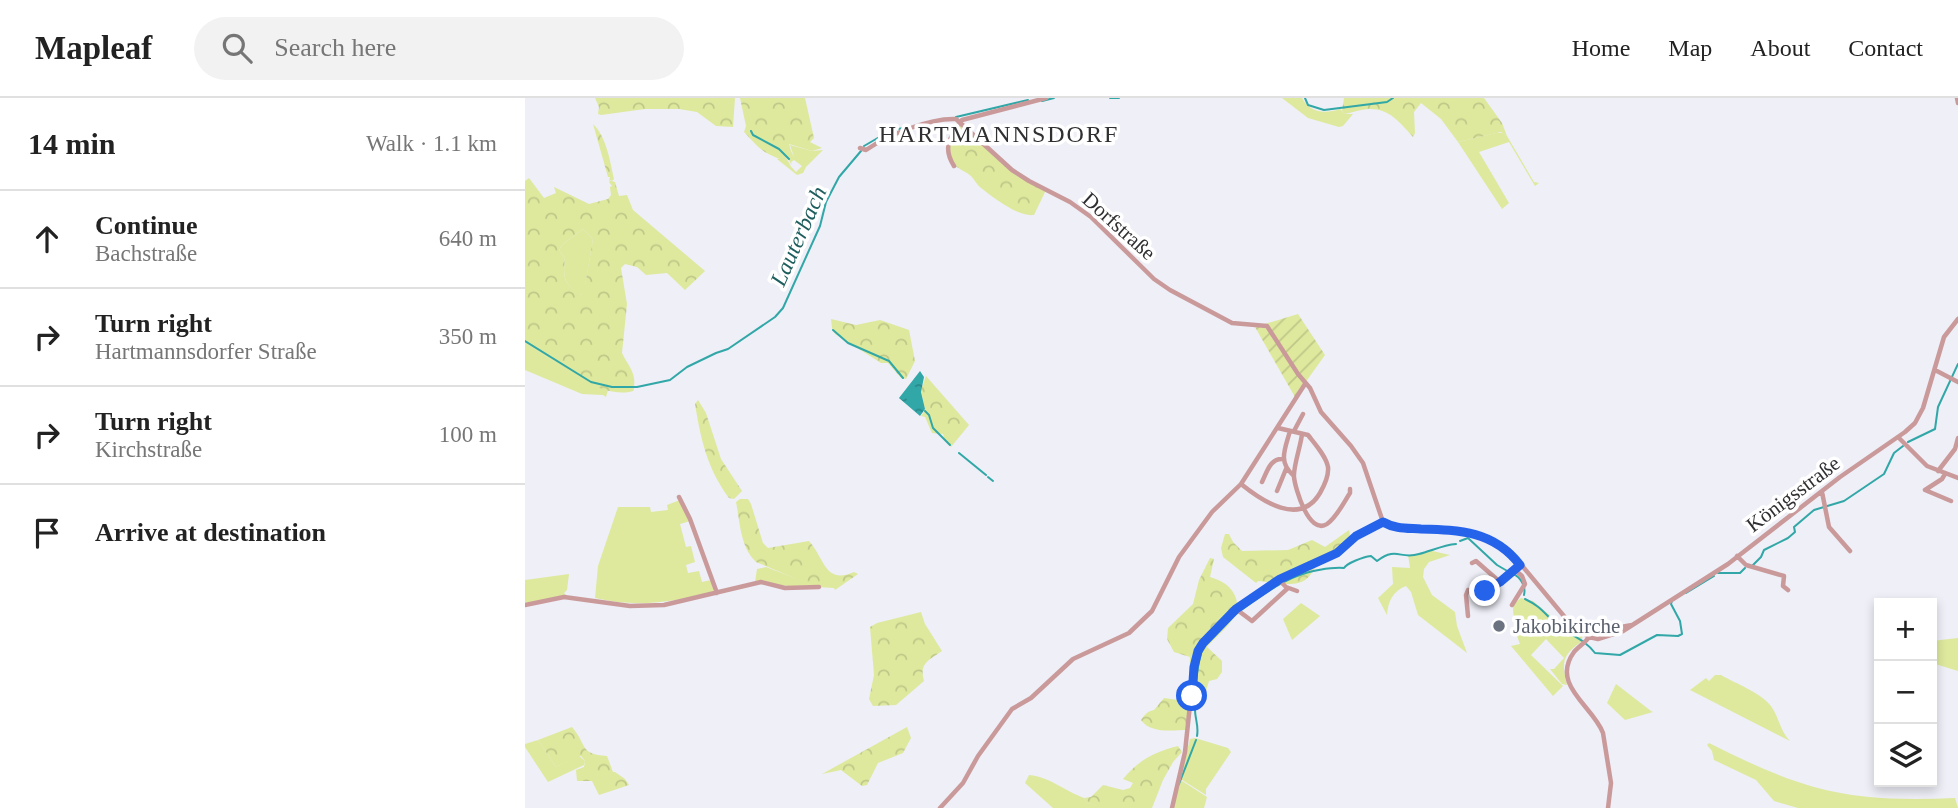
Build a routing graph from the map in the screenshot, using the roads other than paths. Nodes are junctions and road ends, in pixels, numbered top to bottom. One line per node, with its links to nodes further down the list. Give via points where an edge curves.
1 (1046, 98): 2 (street)
2 (961, 122): 3 (street, via 945,118); 4 (street, via 947,151); 8 (street, Dorfstraße, via 1012,170 1091,217 1170,290 1232,323 1269,327)
3 (861, 148)
4 (954, 166)
5 (1958, 319): 6 (street, Königsstraße, via 1946,332)
6 (1935, 370): 7 (street); 13 (street, Königsstraße, via 1923,408)
7 (1958, 382)
8 (1304, 384): 10 (street); 29 (street, via 1363,463)
9 (1303, 414): 11 (street)
10 (1278, 428): 11 (street); 22 (street)
11 (1292, 431): 12 (street); 15 (street)
12 (1303, 434): 19 (street); 28 (street, via 1328,468 1318,497)
13 (1899, 438): 17 (street); 25 (street, Königsstraße)
14 (1958, 438): 17 (street)
15 (1283, 459): 16 (street); 21 (street, via 1272,461)
16 (1286, 469): 19 (street); 24 (street)
17 (1938, 471): 18 (street)
18 (1945, 474): 20 (street); 27 (street, via 1925,490)
19 (1293, 475): 28 (street)
20 (1958, 478)
21 (1262, 482)
22 (1241, 484): 28 (street, via 1272,505); 48 (street, via 1209,515 1144,619 1123,636 1073,659 1031,698 1011,709 963,783)
23 (1350, 489): 28 (street, via 1326,524 1313,523)
24 (1277, 491)
25 (1822, 492): 30 (street, via 1829,527); 31 (street, Königsstraße)
26 (680, 497): 40 (street)
27 (1951, 501)
28 (1304, 508)
29 (1383, 522): 33 (street, via 1484,537 1506,548); 36 (street)
30 (1850, 551)
31 (1737, 556): 38 (street, via 1747,566 1784,576 1783,586); 46 (street, Königsstraße)
32 (1472, 563): 35 (street, via 1476,561)
33 (1520, 565): 34 (street); 45 (street)
34 (1515, 569): 35 (street); 42 (street, via 1524,579)
35 (1500, 582): 44 (street, via 1485,591 1468,590)
36 (1283, 584): 39 (street); 43 (street); 43 (street, via 1252,621)
37 (819, 587): 40 (street, via 785,588 759,582)
38 (1789, 590)
39 (1297, 591)
40 (717, 593): 41 (street, via 657,606 564,597)
41 (525, 604)
42 (1512, 605)
43 (1238, 611): 49 (street, via 1198,651 1185,752)
44 (1468, 616)
45 (1568, 622): 46 (street, via 1599,631); 47 (street)
46 (1632, 625): 47 (street, Königsstraße, via 1605,637)
47 (1588, 638): 50 (street, via 1573,654 1567,674 1572,691 1601,726 1611,783)
48 (940, 808)
49 (1172, 808)
50 (1608, 808)

